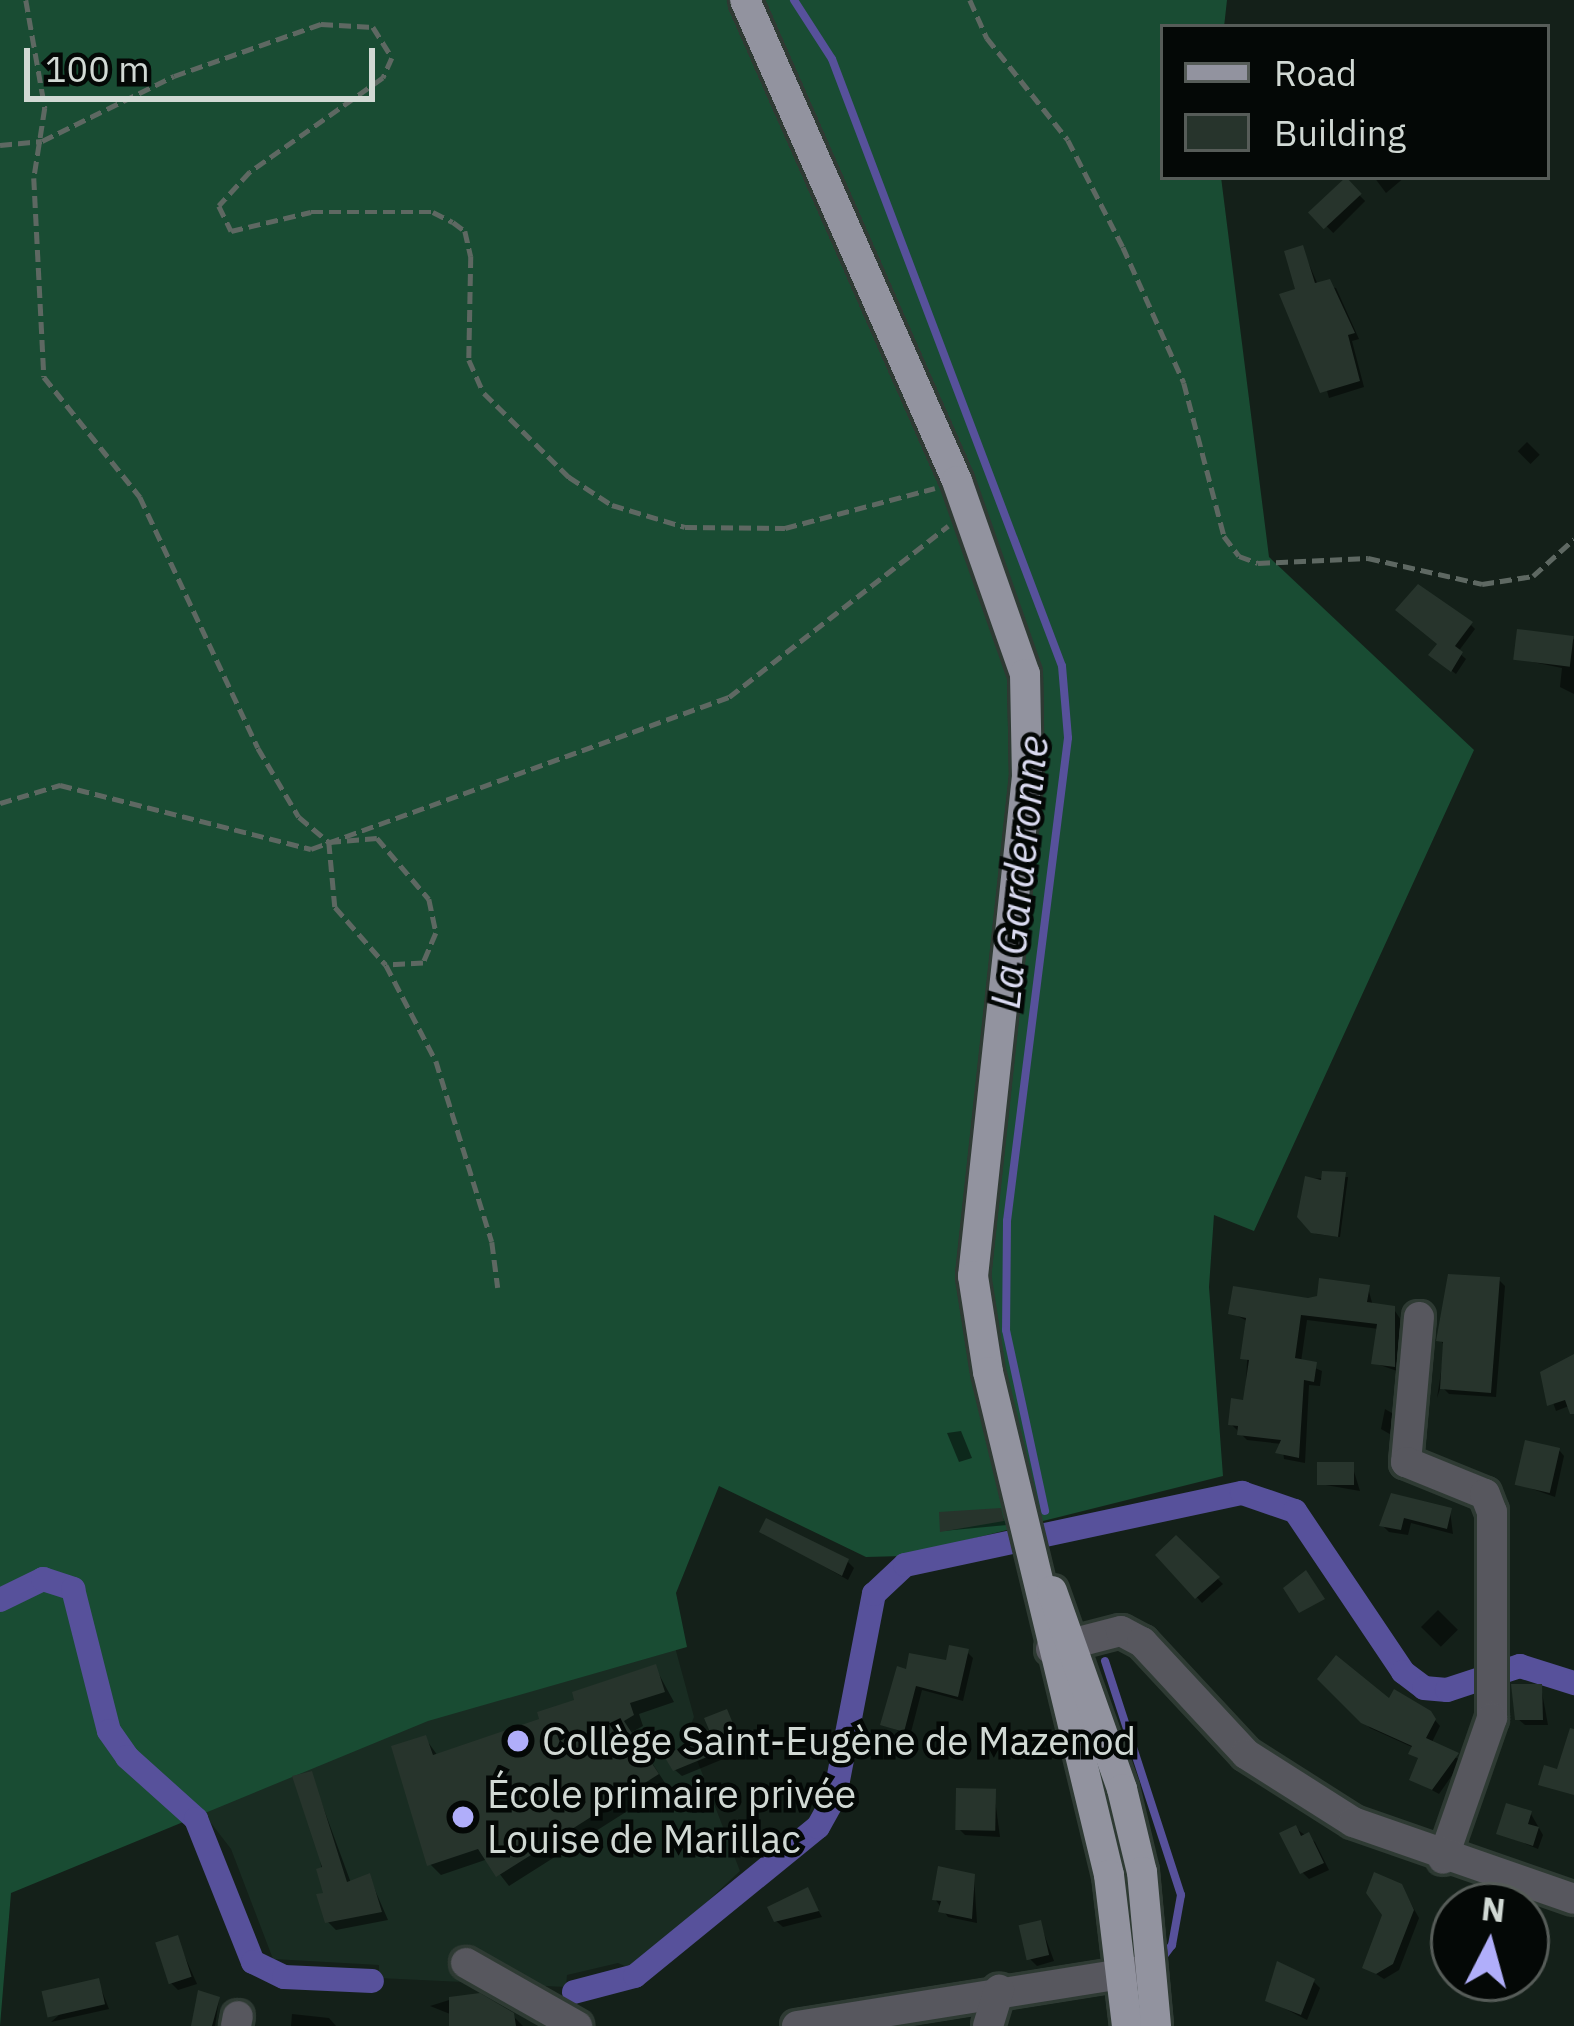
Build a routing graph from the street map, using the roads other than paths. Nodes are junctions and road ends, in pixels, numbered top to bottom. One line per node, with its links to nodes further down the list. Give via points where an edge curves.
1 (745, 0): 3 (main road, via 1011,618 1029,724 973,1276 1027,1536)
2 (1419, 1317): 4 (street, via 1406,1462 1485,1494 1492,1512 1483,1761)
3 (1062, 1645): 4 (street, via 1121,1631 1142,1642 1246,1754 1353,1822); 7 (main road, via 1137,1851)
4 (1443, 1858): 5 (street)
5 (1574, 1899)
6 (466, 1963): 9 (street)
7 (1135, 1971): 8 (street); 12 (main road); 13 (main road)
8 (999, 1990): 10 (street); 11 (street)
9 (577, 2026)
10 (797, 2026)
11 (988, 2026)
12 (1127, 2026)
13 (1156, 2026)

